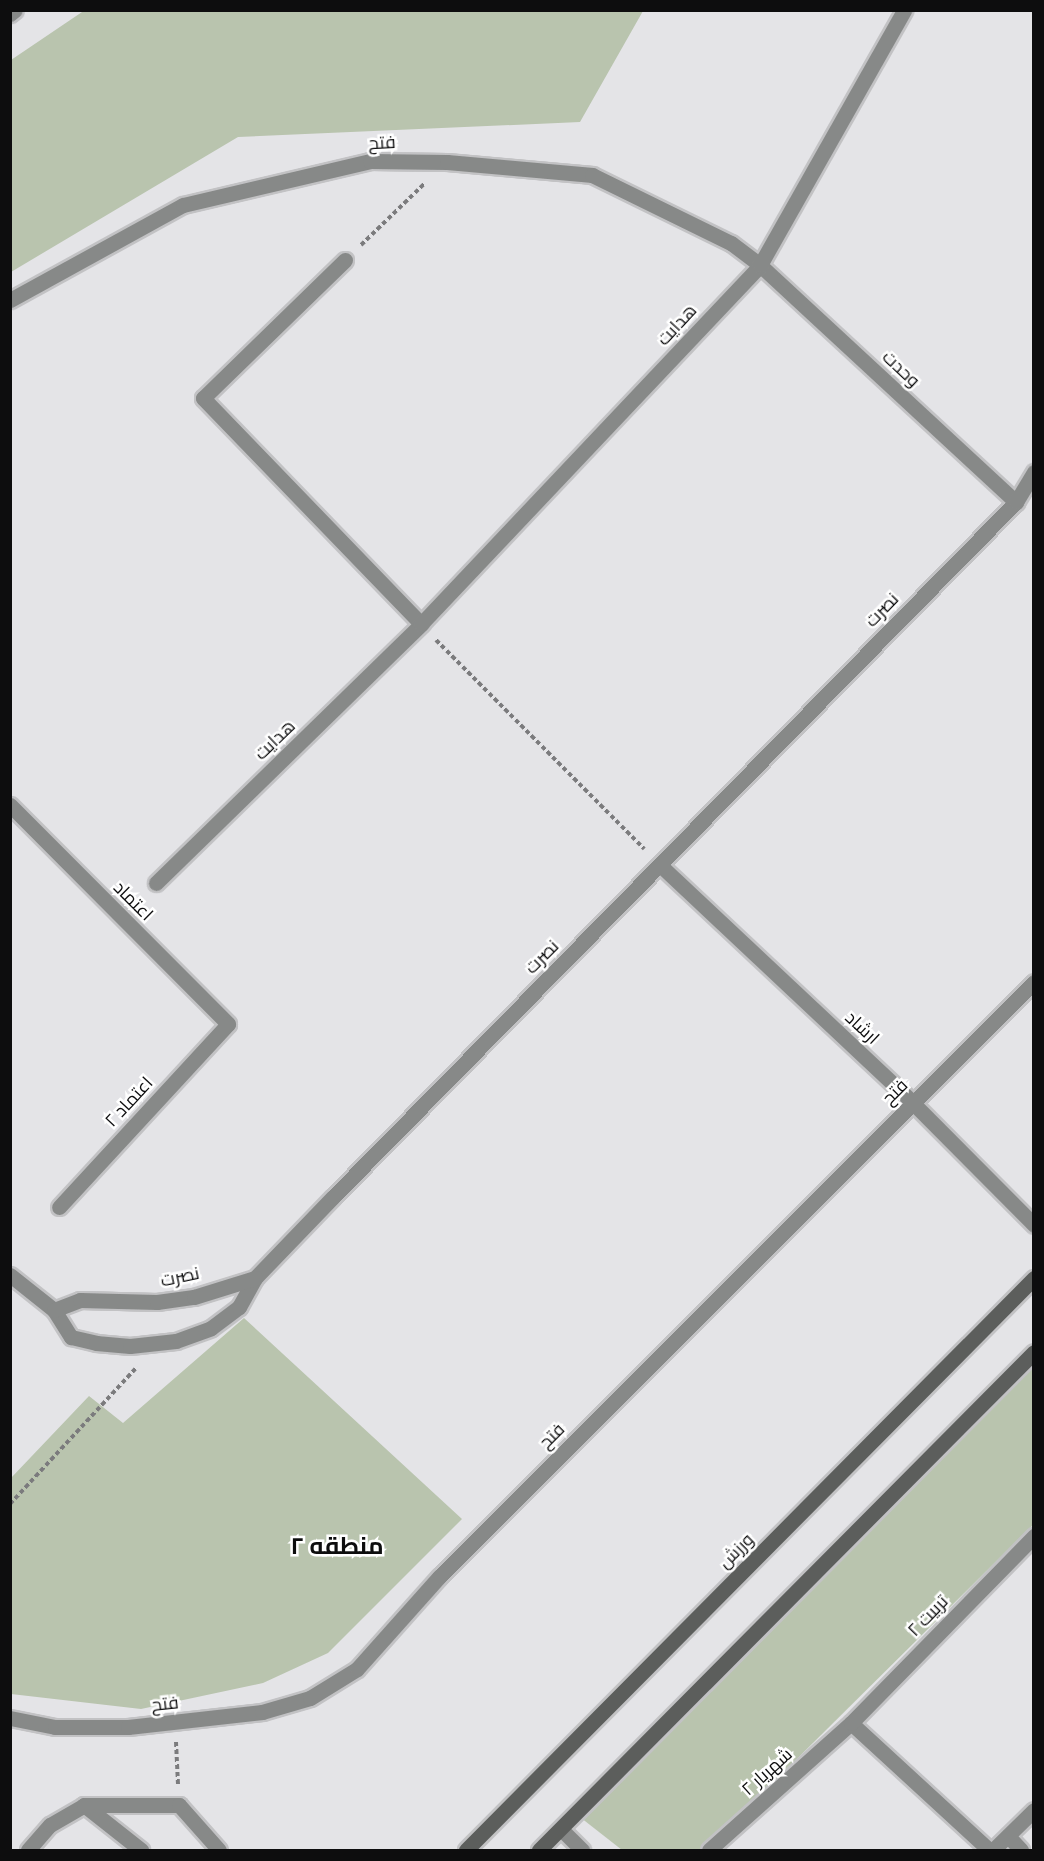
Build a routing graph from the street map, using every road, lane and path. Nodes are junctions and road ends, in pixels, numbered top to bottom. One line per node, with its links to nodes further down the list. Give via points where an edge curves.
1 (15, 10): 3 (street)
2 (904, 10): 6 (street, هدایت)
3 (10, 14)
4 (447, 162): 5 (path); 6 (street, فتح, via 592,175 731,243); 7 (street, فتح, via 370,161 183,206)
5 (345, 260): 10 (street, via 203,398)
6 (760, 265): 9 (street, وحدت); 10 (street, هدایت)
7 (10, 300)
8 (1034, 472): 9 (street, نصرت)
9 (1016, 502): 12 (street, نصرت)
10 (421, 624): 12 (path); 13 (street, هدایت)
11 (10, 805): 15 (street, اعتماد)
12 (660, 865): 16 (street, ارشاد); 20 (street, نصرت)
13 (156, 883)
14 (1034, 982): 16 (street, فتح)
15 (228, 1024): 17 (street, اعتماد ۲)
16 (912, 1102): 18 (street, ارشاد); 29 (street, فتح, via 439,1577 357,1669 310,1698 262,1712)
17 (59, 1207)
18 (1034, 1225)
19 (10, 1275): 22 (street)
20 (255, 1278): 22 (street, نصرت, via 194,1297 157,1302 80,1300); 23 (street, via 238,1307 211,1328)
21 (1034, 1278): 39 (main road, ورزش)
22 (54, 1310): 23 (street, via 71,1337 130,1346)
23 (160, 1342): 25 (path)
24 (1034, 1352): 34 (main road)
25 (10, 1504)
26 (1034, 1536): 27 (street, تربیت ۲)
27 (1028, 1553): 30 (street, تربیت ۲)
28 (10, 1718): 29 (street, فتح, via 56,1727)
29 (175, 1723): 32 (path)
30 (851, 1723): 42 (street, شهریار ۲); 43 (street)
31 (84, 1805): 32 (street); 36 (street, via 50,1825); 37 (street)
32 (179, 1805): 38 (street)
33 (1034, 1810): 35 (street)
34 (561, 1829): 40 (main road); 41 (street)
35 (1008, 1836): 43 (street); 44 (street)
36 (28, 1851)
37 (141, 1851)
38 (219, 1851)
39 (466, 1851)
40 (539, 1851)
41 (582, 1851)
42 (709, 1851)
43 (991, 1851)
44 (1021, 1851)

